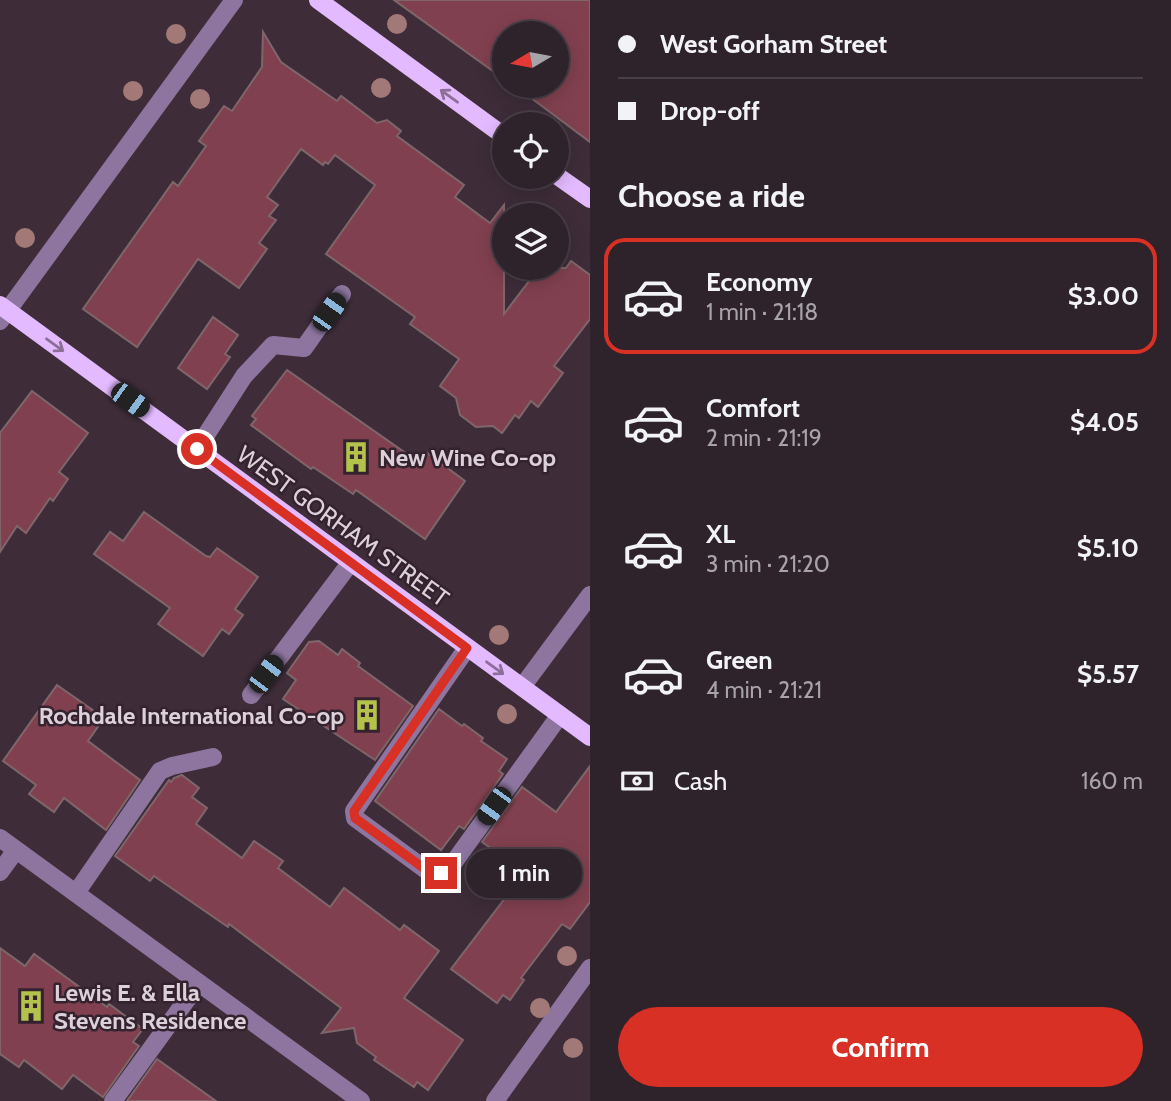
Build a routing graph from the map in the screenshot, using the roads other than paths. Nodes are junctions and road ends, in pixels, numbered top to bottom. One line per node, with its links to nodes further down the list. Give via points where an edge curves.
1 (234, 0): 7 (street)
2 (317, 0): 3 (main road, one-way to 2)
3 (492, 127)
4 (569, 184): 5 (main road)
5 (590, 199)
6 (342, 295): 8 (street, via 304,348 274,345 244,376)
7 (3, 312): 8 (main road, WEST GORHAM STREET, one-way to 8)
8 (197, 449): 9 (main road, WEST GORHAM STREET)
9 (351, 562): 11 (main road, WEST GORHAM STREET); 13 (street)
10 (590, 595): 12 (street)
11 (467, 648): 12 (main road, WEST GORHAM STREET, one-way to 12); 14 (street, via 354,811 355,818 403,855 433,875 449,869)
12 (522, 687): 14 (main road, WEST GORHAM STREET)
13 (251, 695)
14 (560, 716): 15 (main road, WEST GORHAM STREET)
15 (590, 737)
16 (213, 757): 20 (street, via 160,771)
17 (0, 838): 18 (street)
18 (16, 850): 19 (street); 20 (street)
19 (0, 872)
20 (76, 893): 22 (street)
21 (590, 968): 25 (street)
22 (198, 983): 23 (street); 24 (street)
23 (113, 1101)
24 (361, 1101)
25 (495, 1101)

